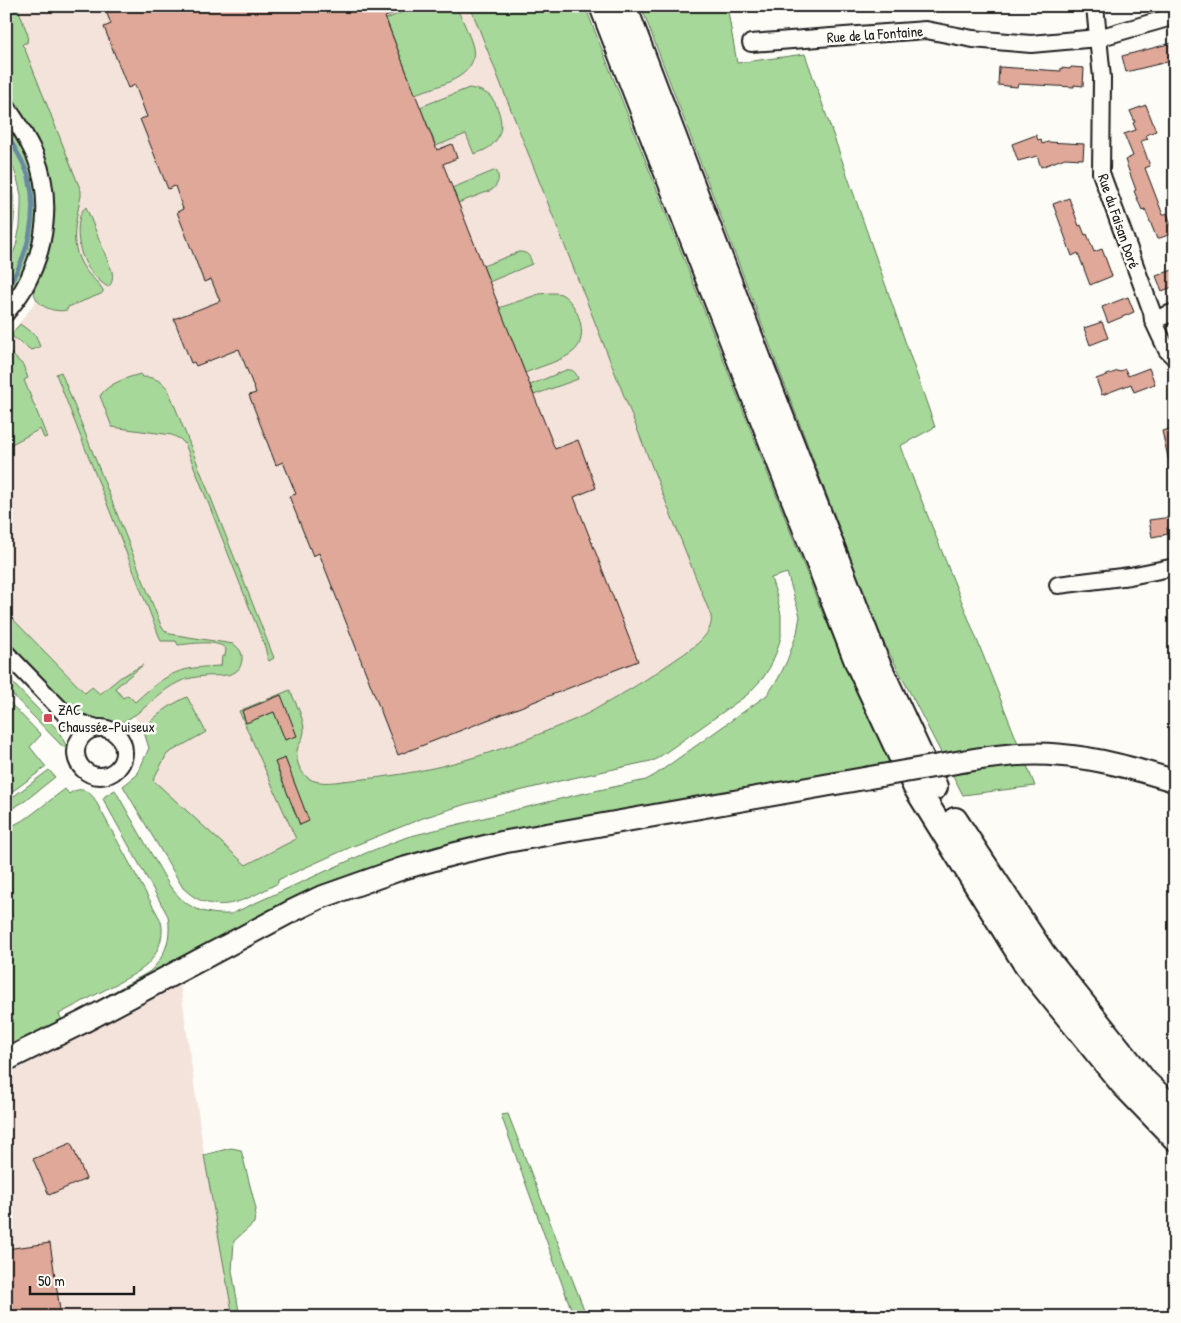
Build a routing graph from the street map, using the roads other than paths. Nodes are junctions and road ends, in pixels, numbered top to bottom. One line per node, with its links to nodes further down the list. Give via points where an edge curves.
1 (602, 6): 23 (highway, via 858,664 915,786 1027,966 1122,1083)
2 (624, 6): 19 (highway, via 876,660 932,782)
3 (1095, 6): 5 (street, Rue du Faisan Doré)
4 (1175, 16): 5 (street, Rue de la Fontaine)
5 (1098, 38): 6 (street, Rue de la Fontaine, via 1031,44 973,39 926,30); 10 (street, Rue du Faisan Doré, via 1102,78 1101,173)
6 (751, 43)
7 (6, 106): 9 (street, via 36,157 46,205 38,258 23,290)
8 (1175, 312): 10 (street)
9 (6, 313)
10 (1152, 316): 11 (street, Rue du Faisan Doré)
11 (1172, 352)
12 (1175, 567): 13 (street)
13 (1058, 585)
14 (6, 653): 15 (street)
15 (62, 712): 16 (street, via 77,722); 17 (street, via 73,732)
16 (97, 728): 17 (street, via 82,735); 17 (street, via 113,732 121,741 124,757 115,771 104,776 88,774 77,762)
17 (75, 750)
18 (1175, 780): 20 (main road, bridge, via 1124,766 1058,755 1005,756 504,842 423,862 319,898)
19 (1043, 954): 21 (highway); 22 (highway, via 1145,1082)
20 (6, 1060)
21 (1175, 1100)
22 (1175, 1111)
23 (1175, 1138)

